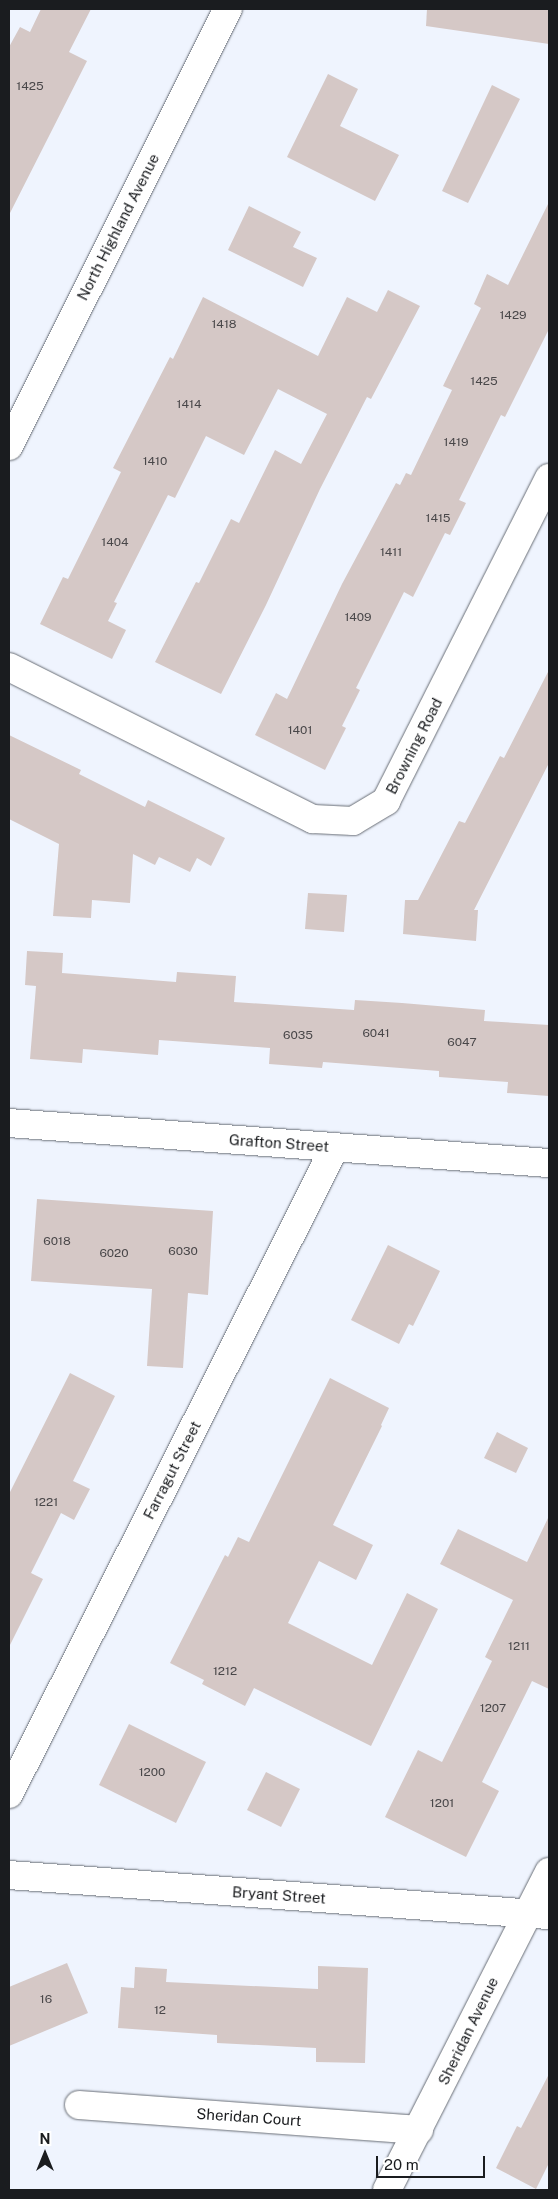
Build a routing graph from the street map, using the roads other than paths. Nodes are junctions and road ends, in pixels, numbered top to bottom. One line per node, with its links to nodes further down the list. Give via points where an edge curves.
1 (228, 9): 2 (street, North Highland Avenue)
2 (9, 446)
3 (549, 478): 4 (street, Browning Road, via 386,801 353,821 313,819)
4 (9, 667)
5 (9, 1123): 6 (street, Grafton Street)
6 (335, 1147): 7 (street, Grafton Street); 8 (street, Farragut Street)
7 (549, 1163)
8 (9, 1794)
9 (549, 1872): 11 (street, Sheridan Avenue)
10 (9, 1875): 11 (street, Bryant Street)
11 (539, 1915): 13 (street, Sheridan Avenue)
12 (79, 2105): 13 (street, Sheridan Court)
13 (419, 2130): 14 (street, Sheridan Avenue)
14 (387, 2190)

